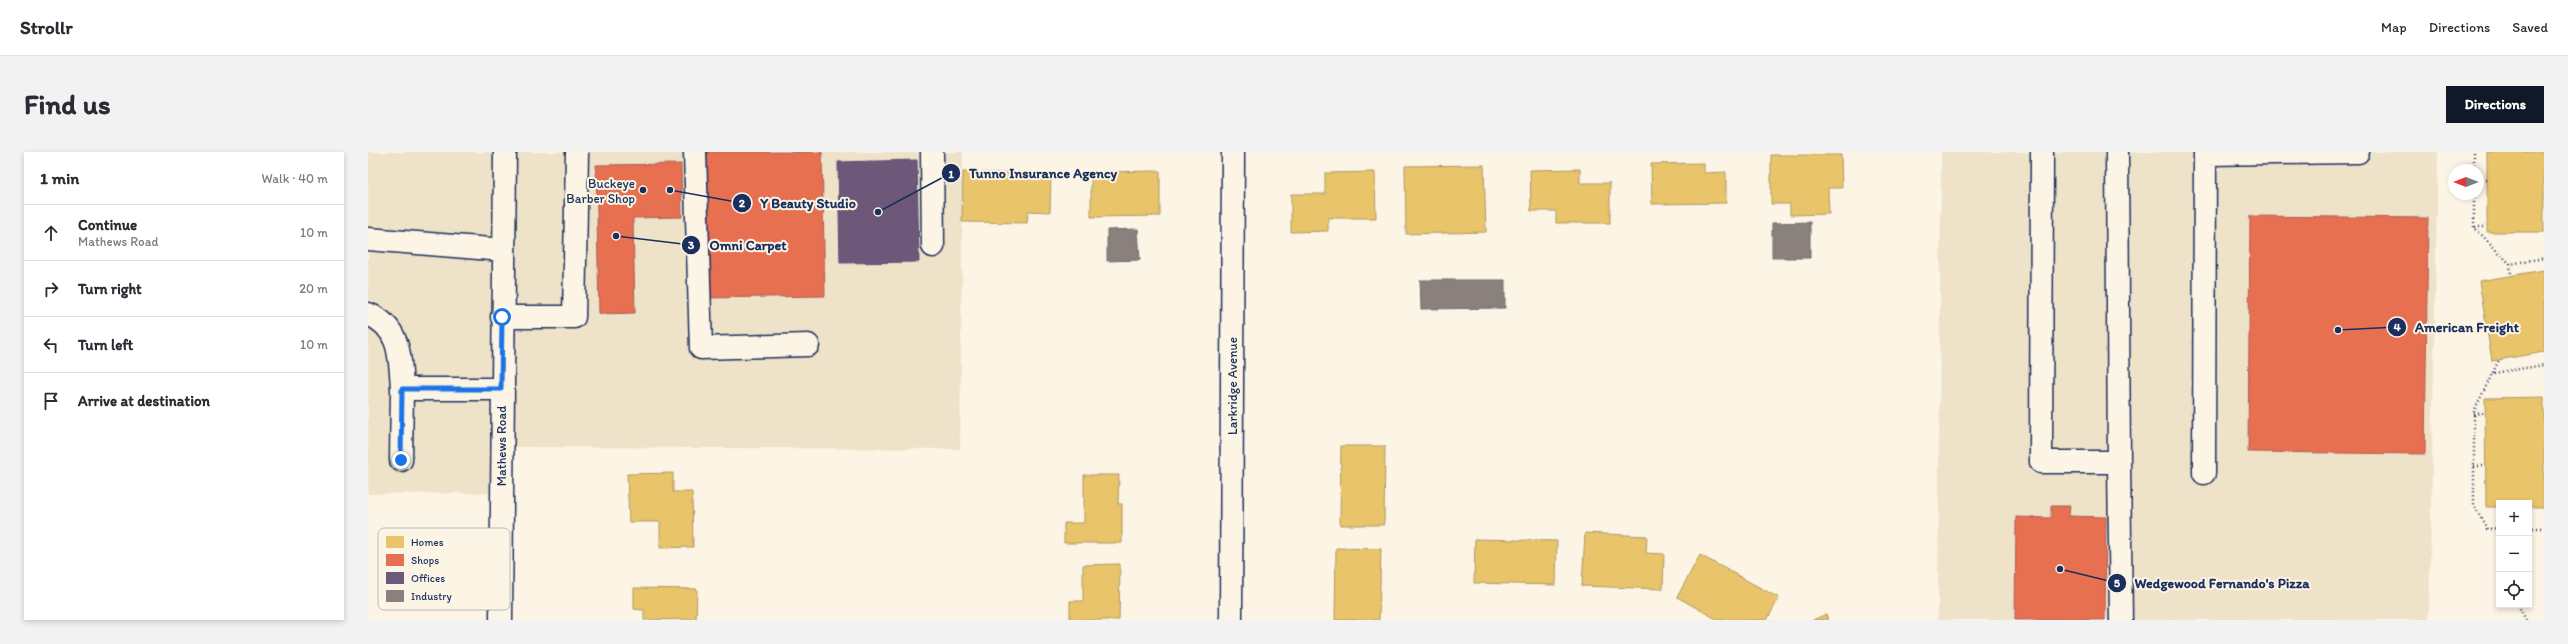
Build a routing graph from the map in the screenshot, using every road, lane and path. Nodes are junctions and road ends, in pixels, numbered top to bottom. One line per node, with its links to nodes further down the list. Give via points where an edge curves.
1 (505, 152): 17 (street, Mathews Road)
2 (577, 152): 22 (street, via 574,317)
3 (695, 152): 23 (street, via 702,348)
4 (932, 152): 16 (street)
5 (1233, 152): 41 (street, Larkridge Avenue)
6 (2042, 152): 32 (street, via 2041,462)
7 (2117, 152): 32 (street)
8 (2358, 152): 10 (street)
9 (2474, 152): 11 (path)
10 (2205, 153): 35 (street)
11 (2474, 164)
12 (2474, 200): 13 (path)
13 (2474, 227): 14 (path); 19 (path)
14 (2487, 227)
15 (368, 239): 17 (street)
16 (933, 246)
17 (504, 250): 22 (street, Mathews Road)
18 (2544, 258): 19 (path)
19 (2510, 264): 20 (path)
20 (2511, 276)
21 (368, 314): 27 (street, via 382,319 400,348)
22 (502, 317): 28 (street, Mathews Road)
23 (808, 345)
24 (2500, 360): 26 (path)
25 (2544, 365): 26 (path)
26 (2493, 373): 30 (path)
27 (402, 389): 28 (street); 31 (street)
28 (501, 389): 36 (street, Mathews Road)
29 (2485, 413): 30 (path)
30 (2474, 414): 33 (path)
31 (401, 460)
32 (2119, 462): 42 (street)
33 (2474, 466): 34 (path); 37 (path, via 2474,505 2487,529)
34 (2486, 466)
35 (2204, 473)
36 (501, 528)
37 (2496, 528)
38 (2532, 528): 39 (path)
39 (2544, 528)
40 (2520, 608): 43 (path)
41 (1231, 620)
42 (2121, 620)
43 (2526, 620)

